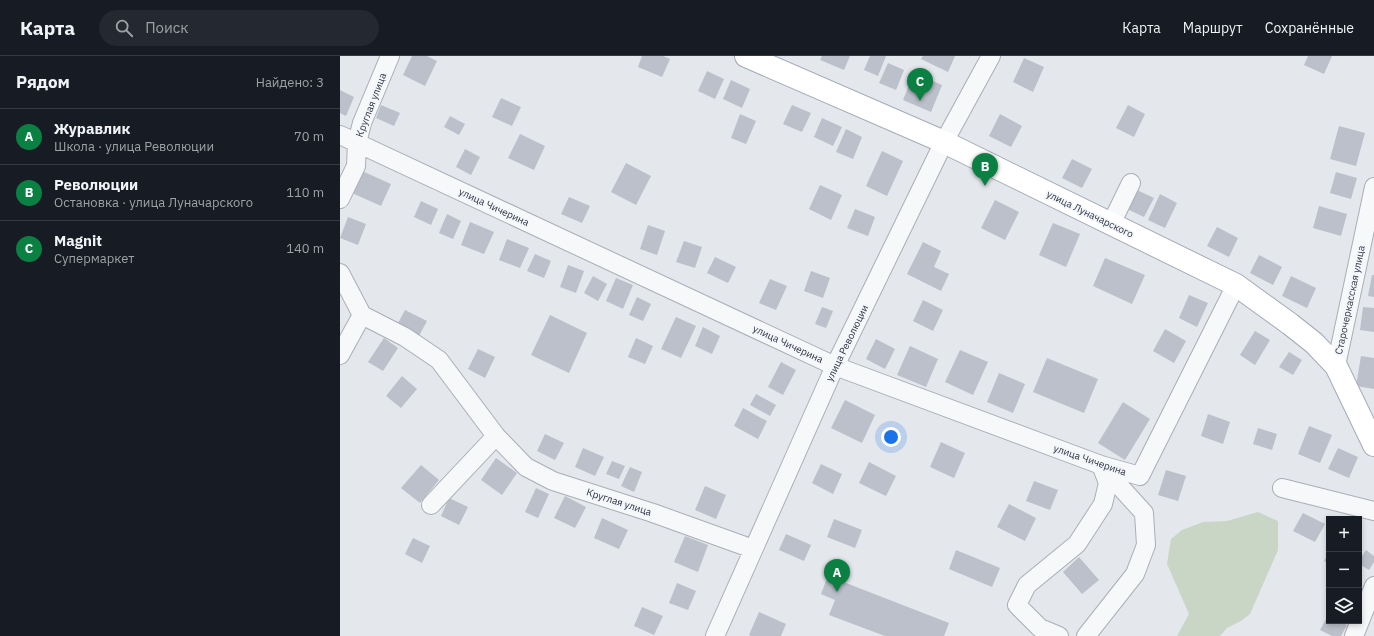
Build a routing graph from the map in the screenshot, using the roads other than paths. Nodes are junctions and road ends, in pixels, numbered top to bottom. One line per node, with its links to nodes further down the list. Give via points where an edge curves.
1 (390, 56): 6 (street, Круглая улица, via 362,123)
2 (746, 56): 5 (main road, улица Луначарского)
3 (990, 56): 5 (street, улица Революции)
4 (340, 135): 6 (street, улица Чичерина)
5 (944, 142): 10 (main road, улица Луначарского); 15 (street, улица Революции)
6 (357, 143): 9 (street, Круглая улица, via 356,166); 15 (street, улица Чичерина)
7 (1131, 183): 10 (street)
8 (1374, 187): 16 (street, Старочеркасская улица)
9 (340, 199)
10 (1111, 224): 12 (main road, улица Луначарского)
11 (340, 273): 13 (street)
12 (1236, 285): 16 (main road, улица Луначарского, via 1314,343); 19 (street, улица Чичерина, via 1140,476)
13 (362, 315): 14 (street); 17 (street, Круглая улица, via 439,360)
14 (340, 355)
15 (835, 366): 19 (street, улица Чичерина); 23 (street, улица Революции)
16 (1336, 366): 18 (main road, улица Луначарского)
17 (496, 436): 21 (street); 23 (street, Круглая улица, via 526,467 553,481)
18 (1374, 445)
19 (1101, 466): 26 (street, via 1108,483 1103,504 1077,544 1027,585 1017,605 1040,628); 27 (street, via 1144,513 1146,545 1134,574)
20 (1282, 488): 22 (street)
21 (431, 505)
22 (1374, 511)
23 (753, 549): 25 (street, улица Революции)
24 (1374, 586): 28 (street)
25 (715, 636)
26 (1059, 636)
27 (1086, 636)
28 (1354, 636)

